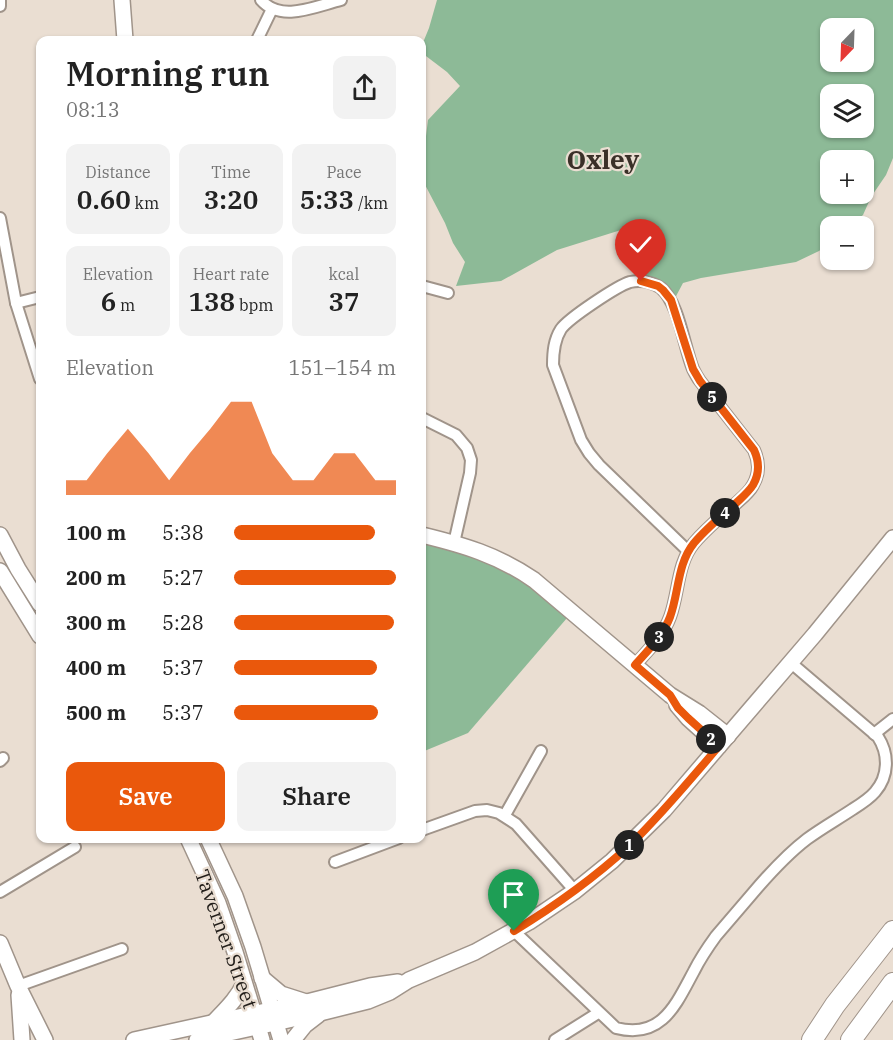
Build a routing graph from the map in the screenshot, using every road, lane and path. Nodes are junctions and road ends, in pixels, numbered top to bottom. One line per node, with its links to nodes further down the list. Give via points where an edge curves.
1 (0, 0): 5 (street)
2 (122, 0): 7 (street)
3 (261, 0): 6 (street)
4 (340, 0): 6 (street, via 297,11)
5 (0, 6)
6 (272, 9): 8 (street)
7 (125, 36)
8 (259, 36)
9 (0, 219): 13 (street)
10 (426, 287): 11 (street)
11 (448, 293)
12 (36, 298): 13 (street)
13 (16, 303): 14 (street)
14 (36, 366)
15 (426, 420): 19 (street, via 456,435 471,460)
16 (0, 535): 22 (street)
17 (426, 536): 19 (street)
18 (893, 538): 24 (street)
19 (454, 543): 25 (street, via 496,557 528,576)
20 (688, 551): 20 (street, via 747,493 759,469 758,459 693,369 671,300 658,286 630,282 562,328 553,352 553,365 589,453); 25 (street, via 665,628)
21 (0, 571): 23 (street)
22 (36, 598)
23 (36, 630)
24 (790, 662): 27 (street); 28 (street)
25 (635, 665): 28 (street, via 699,713)
26 (893, 719): 27 (street)
27 (874, 734): 50 (street, via 886,758 886,770 875,792 807,839 772,871 708,947 664,1020 646,1030 627,1032)
28 (723, 741): 37 (street, via 664,810)
29 (541, 752): 30 (street)
30 (505, 815): 31 (street, via 475,811); 37 (street)
31 (426, 829)
32 (190, 843): 46 (street, Taverner Street, via 218,903)
33 (210, 843): 43 (street, Taverner Street, via 235,896)
34 (386, 843): 36 (street)
35 (75, 848): 38 (street)
36 (335, 862)
37 (575, 891): 39 (street)
38 (0, 892)
39 (514, 931): 44 (street); 50 (street)
40 (893, 931): 63 (highway)
41 (0, 943): 47 (street)
42 (122, 949): 47 (street)
43 (261, 978): 48 (street, via 281,994); 51 (street, Taverner Street)
44 (409, 980): 48 (street); 49 (street, via 390,992)
45 (893, 983): 64 (highway)
46 (244, 984): 52 (street); 53 (street, Taverner Street)
47 (18, 986): 55 (street); 56 (street)
48 (307, 1002): 51 (street)
49 (320, 1013): 51 (street); 61 (street)
50 (598, 1013): 62 (street)
51 (274, 1016): 53 (street); 60 (street, Taverner Street)
52 (213, 1023): 53 (street); 57 (street)
53 (258, 1027): 54 (street)
54 (226, 1034): 58 (street); 59 (street)
55 (22, 1040)
56 (45, 1040)
57 (134, 1040)
58 (197, 1040)
59 (248, 1040)
60 (281, 1040)
61 (293, 1040)
62 (555, 1040)
63 (812, 1040)
64 (851, 1040)

